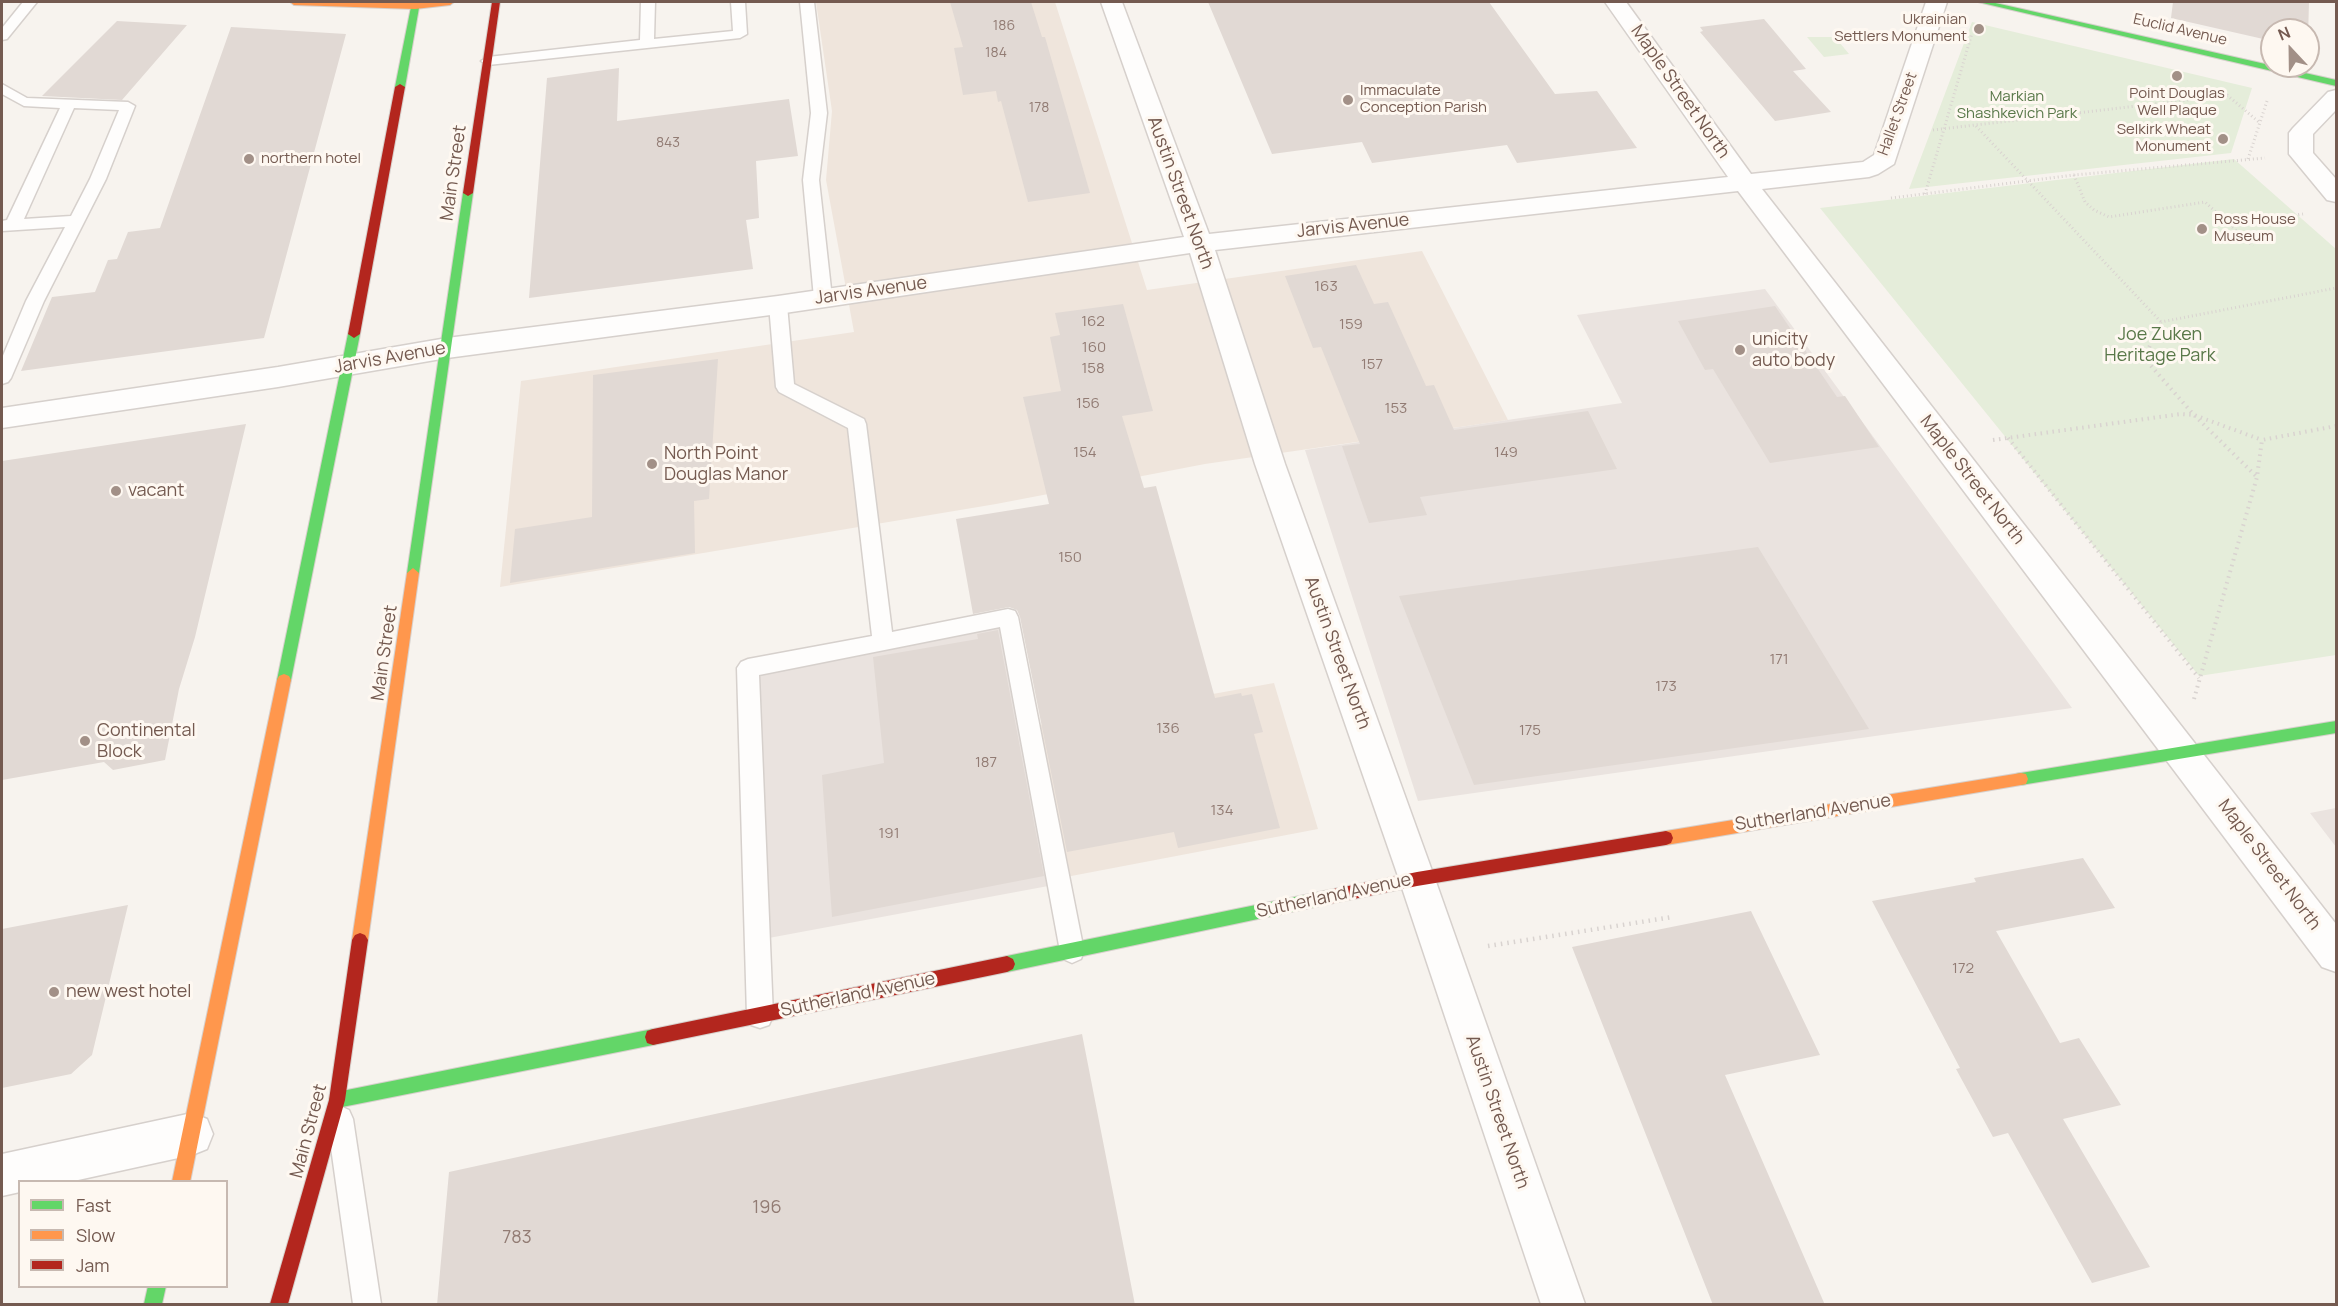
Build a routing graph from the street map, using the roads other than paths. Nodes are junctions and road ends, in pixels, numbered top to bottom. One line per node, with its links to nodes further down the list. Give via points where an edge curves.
1 (30, 2): 13 (lane)
2 (294, 2): 12 (main road)
3 (450, 2): 12 (main road)
4 (496, 2): 15 (main road, Main Street)
5 (648, 2): 14 (lane)
6 (738, 2): 14 (lane, via 740,34)
7 (807, 2): 25 (lane, via 819,113 811,180)
8 (1111, 2): 24 (street, Austin Street North)
9 (1615, 2): 20 (street, Maple Street North)
10 (1937, 2): 20 (street, Hallet Street, via 1885,159 1869,169)
11 (1982, 2): 16 (main road, Euclid Avenue)
12 (415, 4): 28 (main road)
13 (2, 36)
14 (647, 45): 15 (lane)
15 (488, 61): 27 (main road, Main Street)
16 (2337, 82)
17 (2, 88): 19 (lane, via 24,102)
18 (2337, 97): 21 (street, via 2301,133 2301,154)
19 (69, 104): 22 (lane, via 128,106); 23 (lane)
20 (1743, 182): 24 (street, Jarvis Avenue); 33 (street, Maple Street North)
21 (2337, 194)
22 (76, 221): 23 (lane); 29 (lane)
23 (7, 226)
24 (1200, 243): 25 (street, Jarvis Avenue); 34 (street, Austin Street North, via 1270,464)
25 (823, 298): 26 (street, Jarvis Avenue)
26 (778, 305): 27 (street, Jarvis Avenue); 31 (lane, via 785,387 856,424)
27 (447, 348): 28 (street, Jarvis Avenue); 38 (main road, Main Street)
28 (348, 365): 30 (street, Jarvis Avenue); 39 (main road)
29 (2, 378)
30 (2, 417)
31 (883, 642): 35 (lane, via 1008,617); 37 (lane, via 748,668)
32 (2337, 728): 33 (main road, Sutherland Avenue)
33 (2183, 753): 34 (main road, Sutherland Avenue); 36 (street, Maple Street North)
34 (1417, 879): 35 (main road, Sutherland Avenue); 46 (street, Austin Street North)
35 (1072, 951): 37 (main road, Sutherland Avenue)
36 (2337, 954)
37 (760, 1016): 38 (main road, Sutherland Avenue)
38 (338, 1100): 44 (main road, Main Street); 45 (lane)
39 (192, 1134): 40 (street); 41 (main road)
40 (2, 1176)
41 (181, 1180)
42 (157, 1288): 43 (main road)
43 (153, 1305)
44 (279, 1305)
45 (368, 1305)
46 (1563, 1305)

